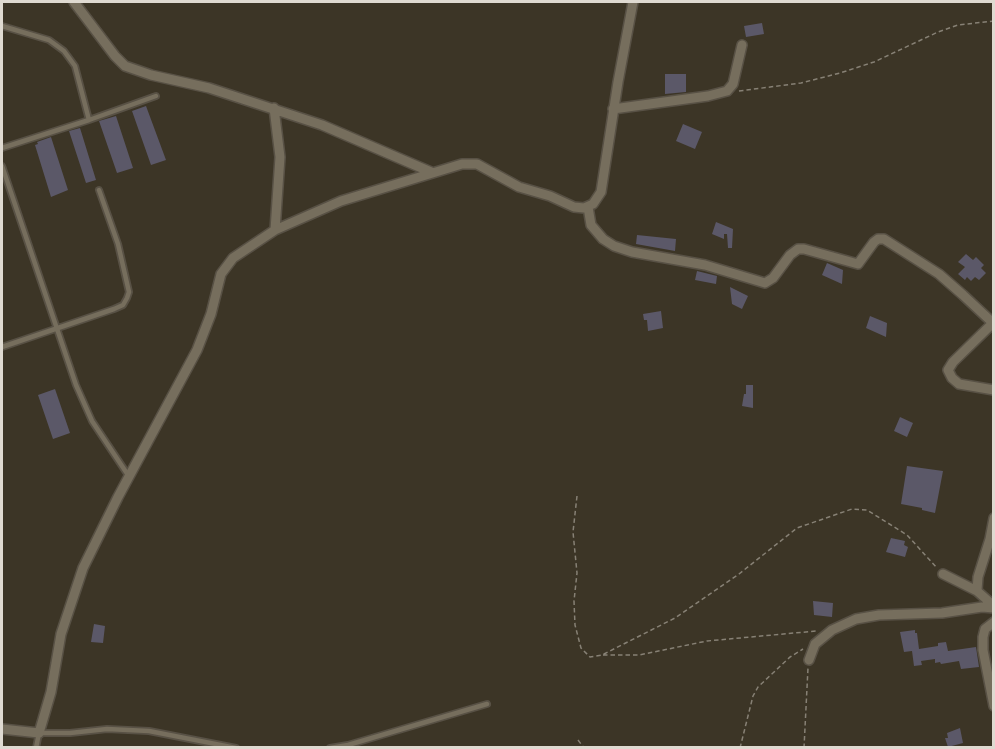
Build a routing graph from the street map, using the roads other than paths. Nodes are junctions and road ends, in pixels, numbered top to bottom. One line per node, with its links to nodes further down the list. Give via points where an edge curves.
1 (74, 2): 6 (street, via 125,66)
2 (633, 2): 7 (street)
3 (2, 26): 8 (lane, via 49,40 64,51 75,66)
4 (742, 45): 7 (street, via 729,89 708,96)
5 (156, 96): 8 (lane)
6 (274, 108): 11 (street); 14 (street, via 280,157)
7 (613, 109): 13 (street, via 601,192)
8 (89, 120): 9 (lane)
9 (2, 148)
10 (2, 166): 16 (lane)
11 (431, 172): 13 (street, via 477,164 519,187 574,207); 14 (street, via 341,201)
12 (99, 190): 16 (lane, via 118,244 128,298 123,305)
13 (588, 207): 15 (street, via 591,225 614,246 705,265 765,283 796,249 858,264 875,240 884,239 939,274)
14 (275, 230): 19 (street, via 233,258 221,274 197,350)
15 (993, 323): 18 (street, via 948,370 959,384)
16 (57, 328): 17 (lane); 19 (lane, via 92,422)
17 (2, 347)
18 (993, 390)
19 (129, 476): 29 (street, via 83,568 61,634)
20 (993, 518): 22 (street)
21 (943, 574): 22 (street)
22 (976, 590): 23 (street)
23 (993, 607): 25 (street, via 879,615 850,621 815,644)
24 (993, 622): 27 (street, via 983,637)
25 (809, 660)
26 (487, 704): 32 (lane)
27 (993, 706)
28 (2, 729): 29 (street)
29 (39, 733): 30 (lane); 31 (lane, via 149,731)
30 (36, 747)
31 (236, 747)
32 (330, 747)

